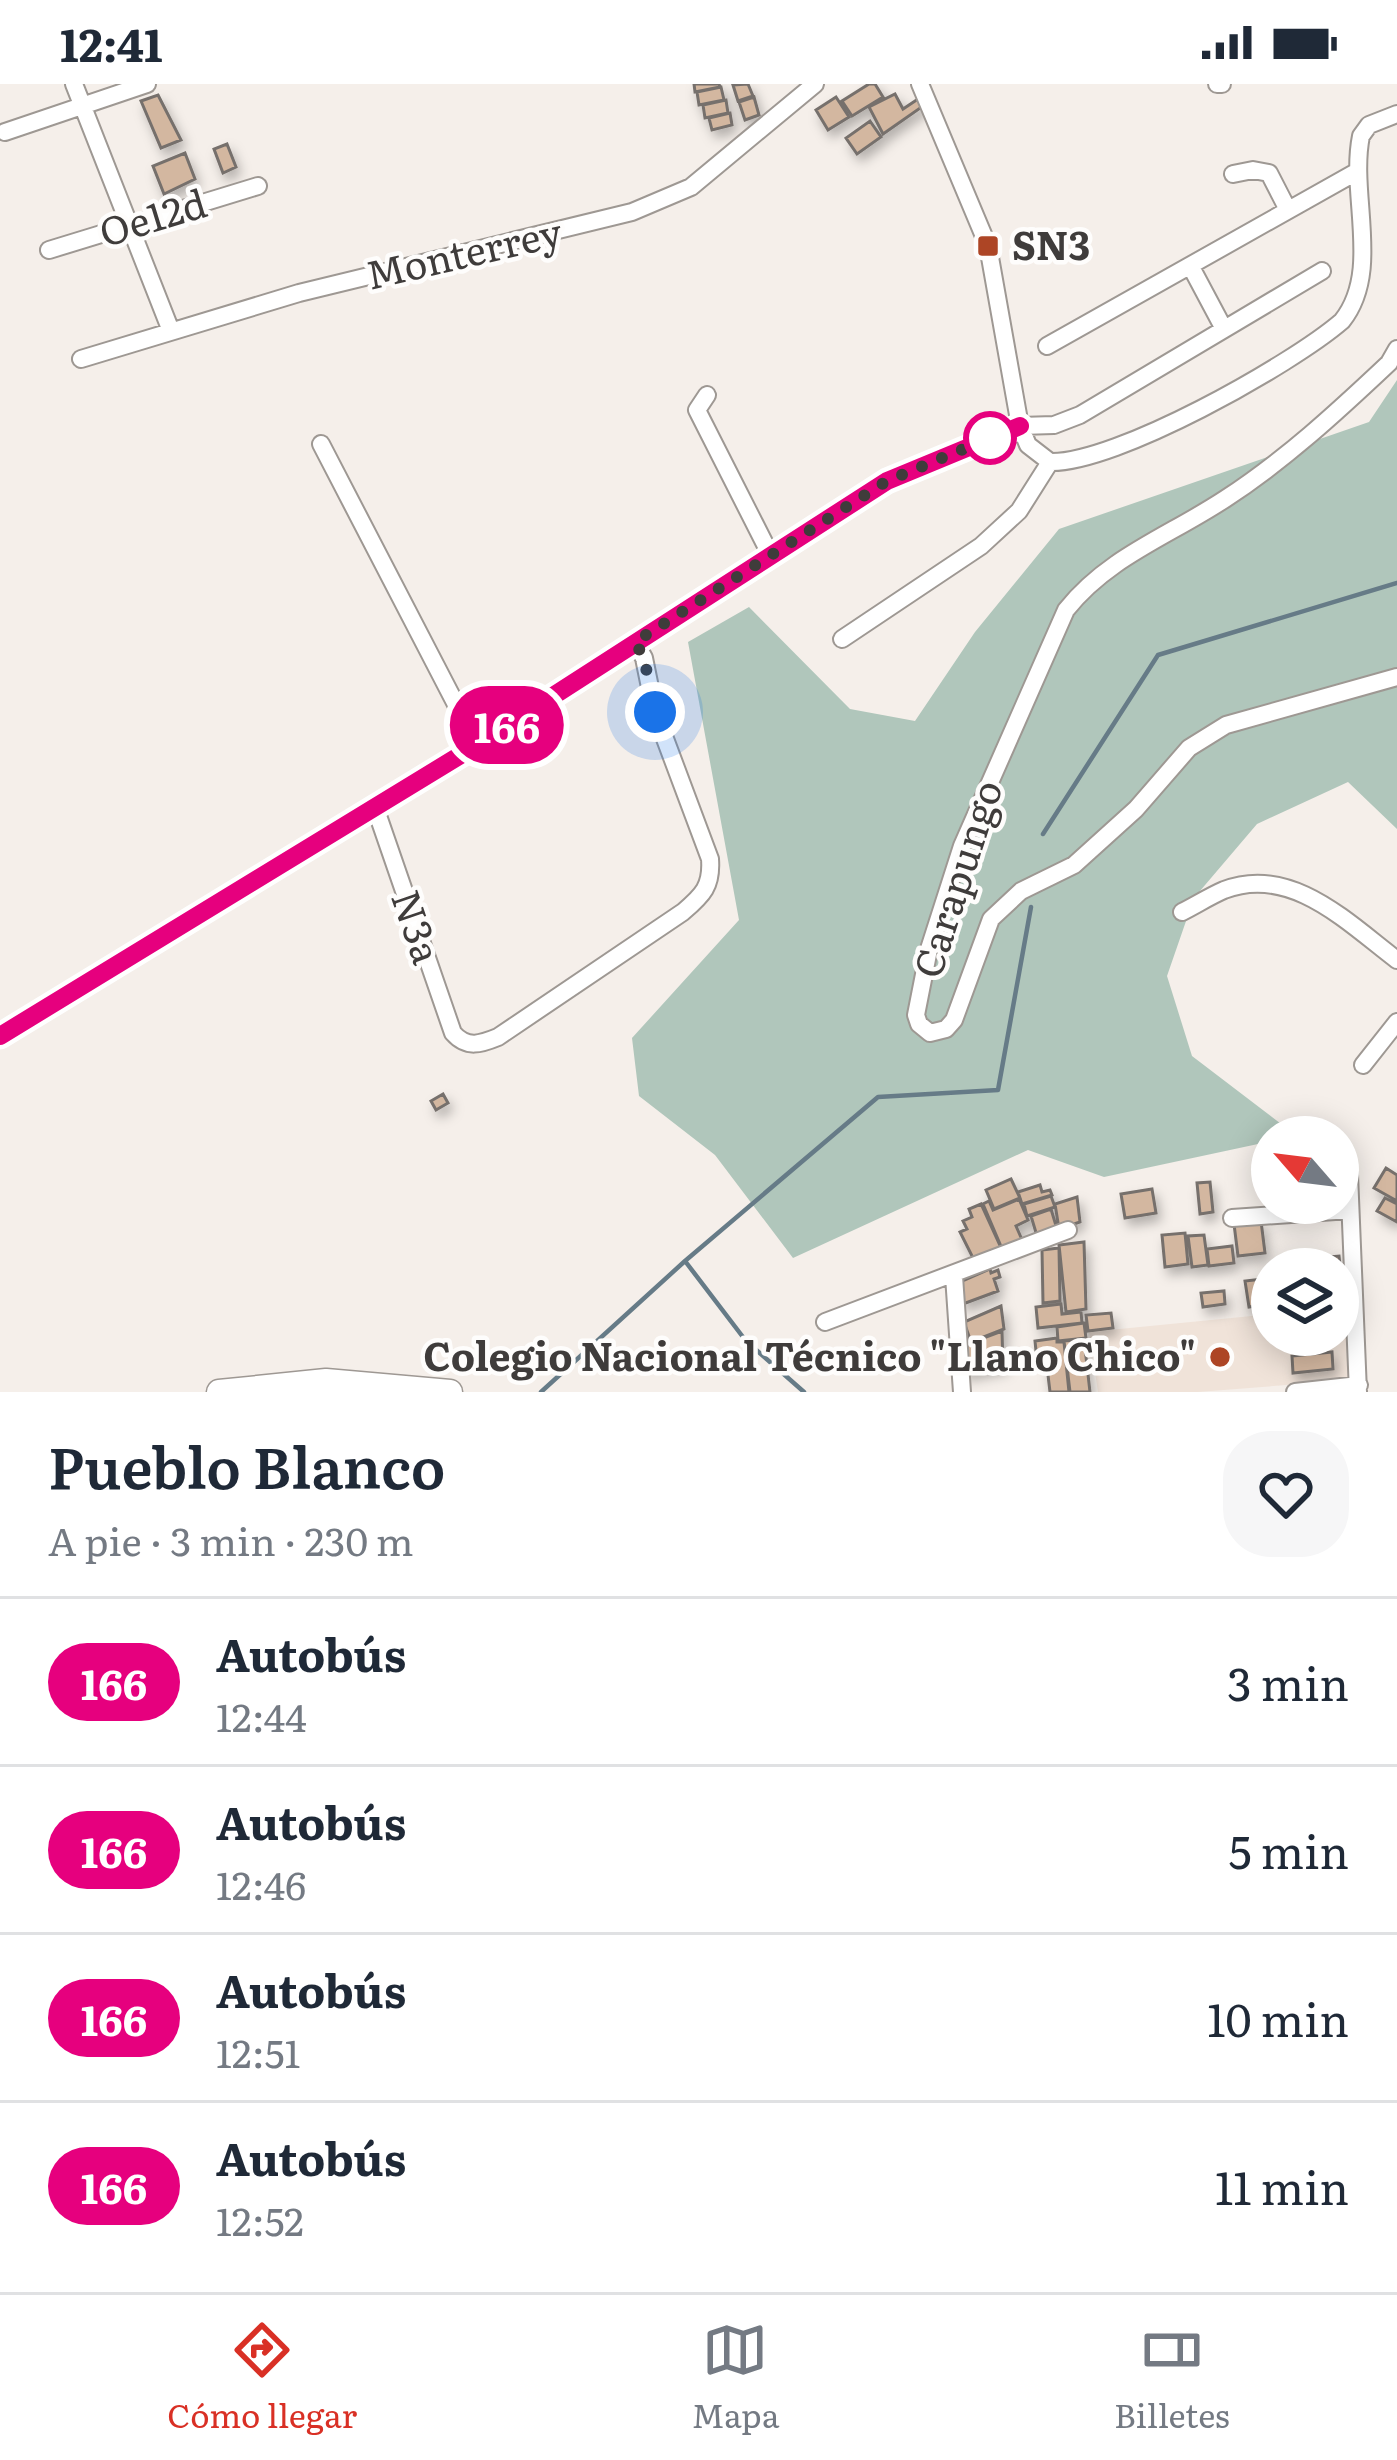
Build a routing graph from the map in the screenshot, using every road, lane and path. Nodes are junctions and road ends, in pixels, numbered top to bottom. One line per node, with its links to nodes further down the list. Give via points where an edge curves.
1 (74, 84): 5 (street)
2 (146, 84): 5 (street)
3 (815, 84): 17 (street, Monterrey, via 692,187 632,212)
4 (920, 84): 22 (street, via 988,246)
5 (83, 106): 7 (street); 12 (street)
6 (1397, 115): 8 (street, via 1361,136)
7 (5, 132)
8 (1358, 171): 11 (street); 24 (street, via 1361,278 1342,321 1227,396 1121,444)
9 (1233, 174): 11 (street, via 1269,173)
10 (258, 186): 12 (street, Oe12d)
11 (1287, 208): 14 (street)
12 (130, 225): 13 (street, Oe12d); 17 (street)
13 (49, 250)
14 (1191, 267): 16 (street); 18 (street)
15 (1322, 272): 16 (street)
16 (1225, 329): 22 (street, via 1080,415)
17 (171, 331): 20 (street, Monterrey)
18 (1047, 346)
19 (1397, 349): 28 (street, Carapungo, via 1285,458 1109,566 1066,610 962,846 928,949 919,1024 930,1033 946,1029 991,919 1021,891 1075,865 1189,748 1226,725)
20 (81, 358)
21 (707, 395): 25 (street, via 697,410)
22 (1020, 426): 24 (street, via 1028,446); 25 (street, via 887,481)
23 (321, 444): 29 (street)
24 (1050, 462): 26 (street, via 1019,512 981,546)
25 (771, 556): 27 (street)
26 (842, 639)
27 (635, 642): 29 (street); 30 (street, N3a, via 712,879 683,912 498,1037 477,1045 453,1033)
28 (1397, 677)
29 (477, 745): 30 (street)
30 (375, 807): 34 (street)
31 (1183, 912): 32 (street, via 1226,889 1280,885 1325,905)
32 (1397, 960)
33 (1397, 1022): 35 (street)
34 (0, 1036)
35 (1363, 1065)
36 (1251, 1217): 37 (street)
37 (1232, 1218)
38 (1351, 1224): 42 (street)
39 (1069, 1230): 40 (street)
40 (954, 1276): 41 (street); 45 (street)
41 (824, 1322)
42 (1359, 1389): 46 (street)
43 (219, 1392): 44 (highway, via 326,1381)
44 (450, 1392)
45 (962, 1392)
46 (1295, 1392)

